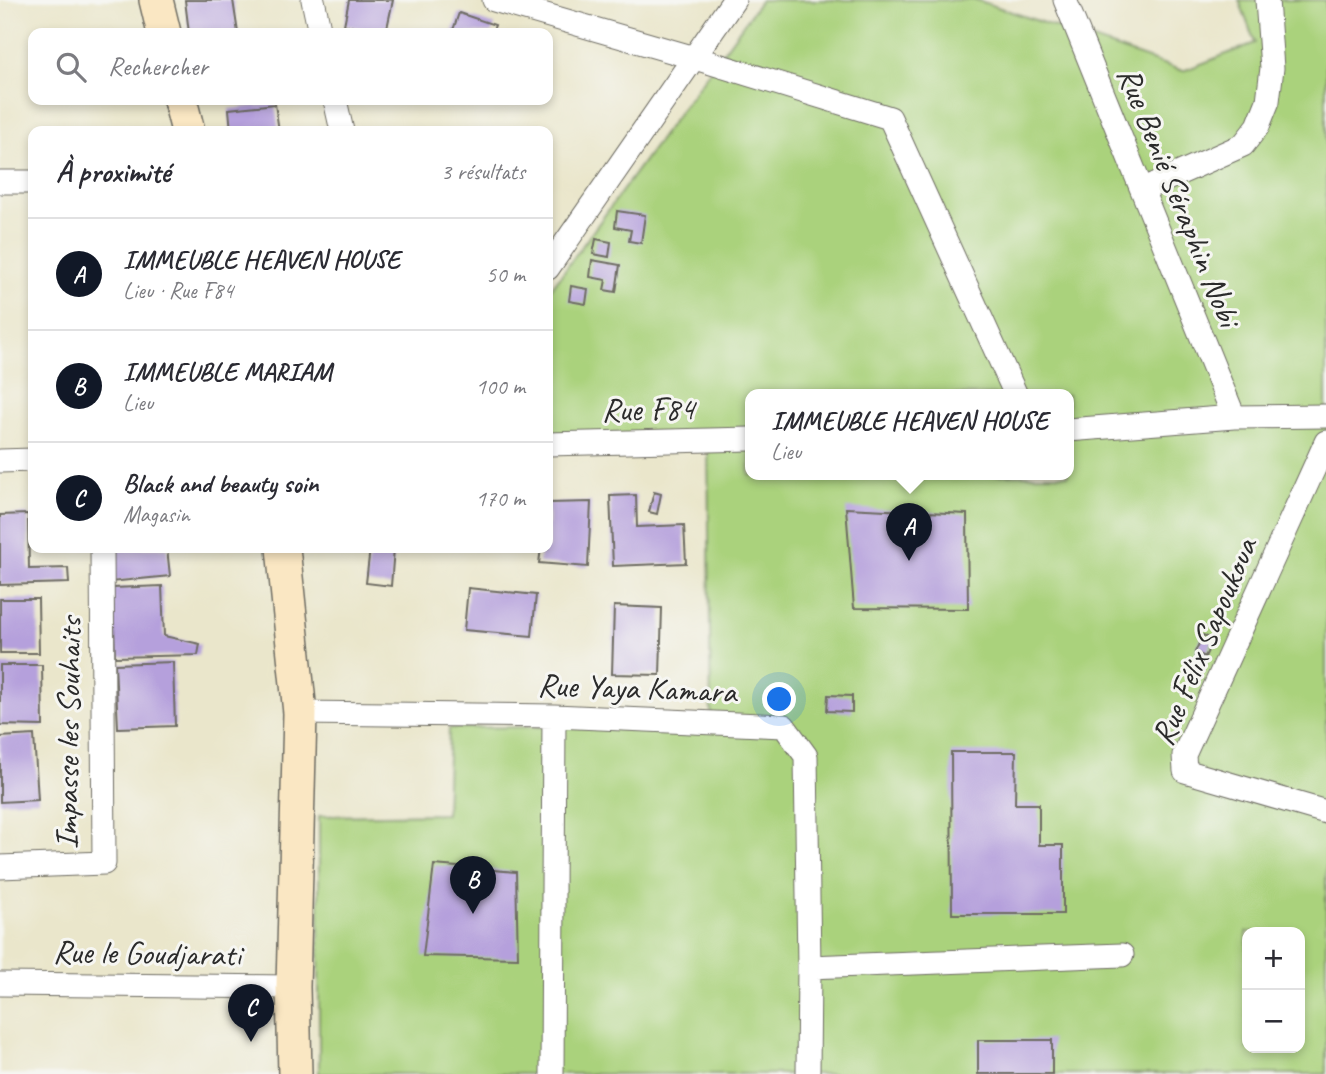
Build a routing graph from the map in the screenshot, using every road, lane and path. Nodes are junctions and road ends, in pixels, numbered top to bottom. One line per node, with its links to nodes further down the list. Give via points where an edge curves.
1 (156, 0): 8 (street)
2 (313, 0): 9 (street)
3 (494, 0): 7 (street)
4 (734, 0): 10 (street)
5 (1065, 0): 17 (street, Rue Benié Séraphin Nobi)
6 (1267, 0): 17 (street, via 1272,68 1268,101 1258,126 1243,145)
7 (539, 6): 10 (street)
8 (163, 28)
9 (319, 28)
10 (695, 58): 18 (street); 19 (street, via 890,117)
11 (181, 105): 13 (street)
12 (336, 105): 14 (street)
13 (187, 126)
14 (341, 126)
15 (0, 182): 16 (street)
16 (28, 182)
17 (1142, 190): 21 (street, Rue Benié Séraphin Nobi)
18 (553, 261)
19 (1013, 389)
20 (1326, 416): 21 (street)
21 (1234, 417): 22 (street)
22 (1074, 429)
23 (745, 439): 25 (street, Rue F84)
24 (1326, 442): 32 (street, Rue Félix Sapoukoua, via 1184,755 1185,771)
25 (553, 444)
26 (28, 460): 27 (street)
27 (0, 461)
28 (102, 553): 33 (street, Impasse les Souhaits, via 104,863)
29 (284, 553): 30 (street)
30 (300, 713): 31 (street, Rue Yaya Kamara); 37 (street)
31 (554, 716): 35 (street, Rue Yaya Kamara, via 784,726 806,756); 39 (street)
32 (1326, 812)
33 (0, 867)
34 (1122, 955): 35 (street)
35 (809, 967): 40 (street, Rue Yaya Kamara)
36 (0, 984): 37 (street, Rue le Goudjarati)
37 (293, 987): 38 (street)
38 (295, 1074)
39 (552, 1074)
40 (808, 1074)

